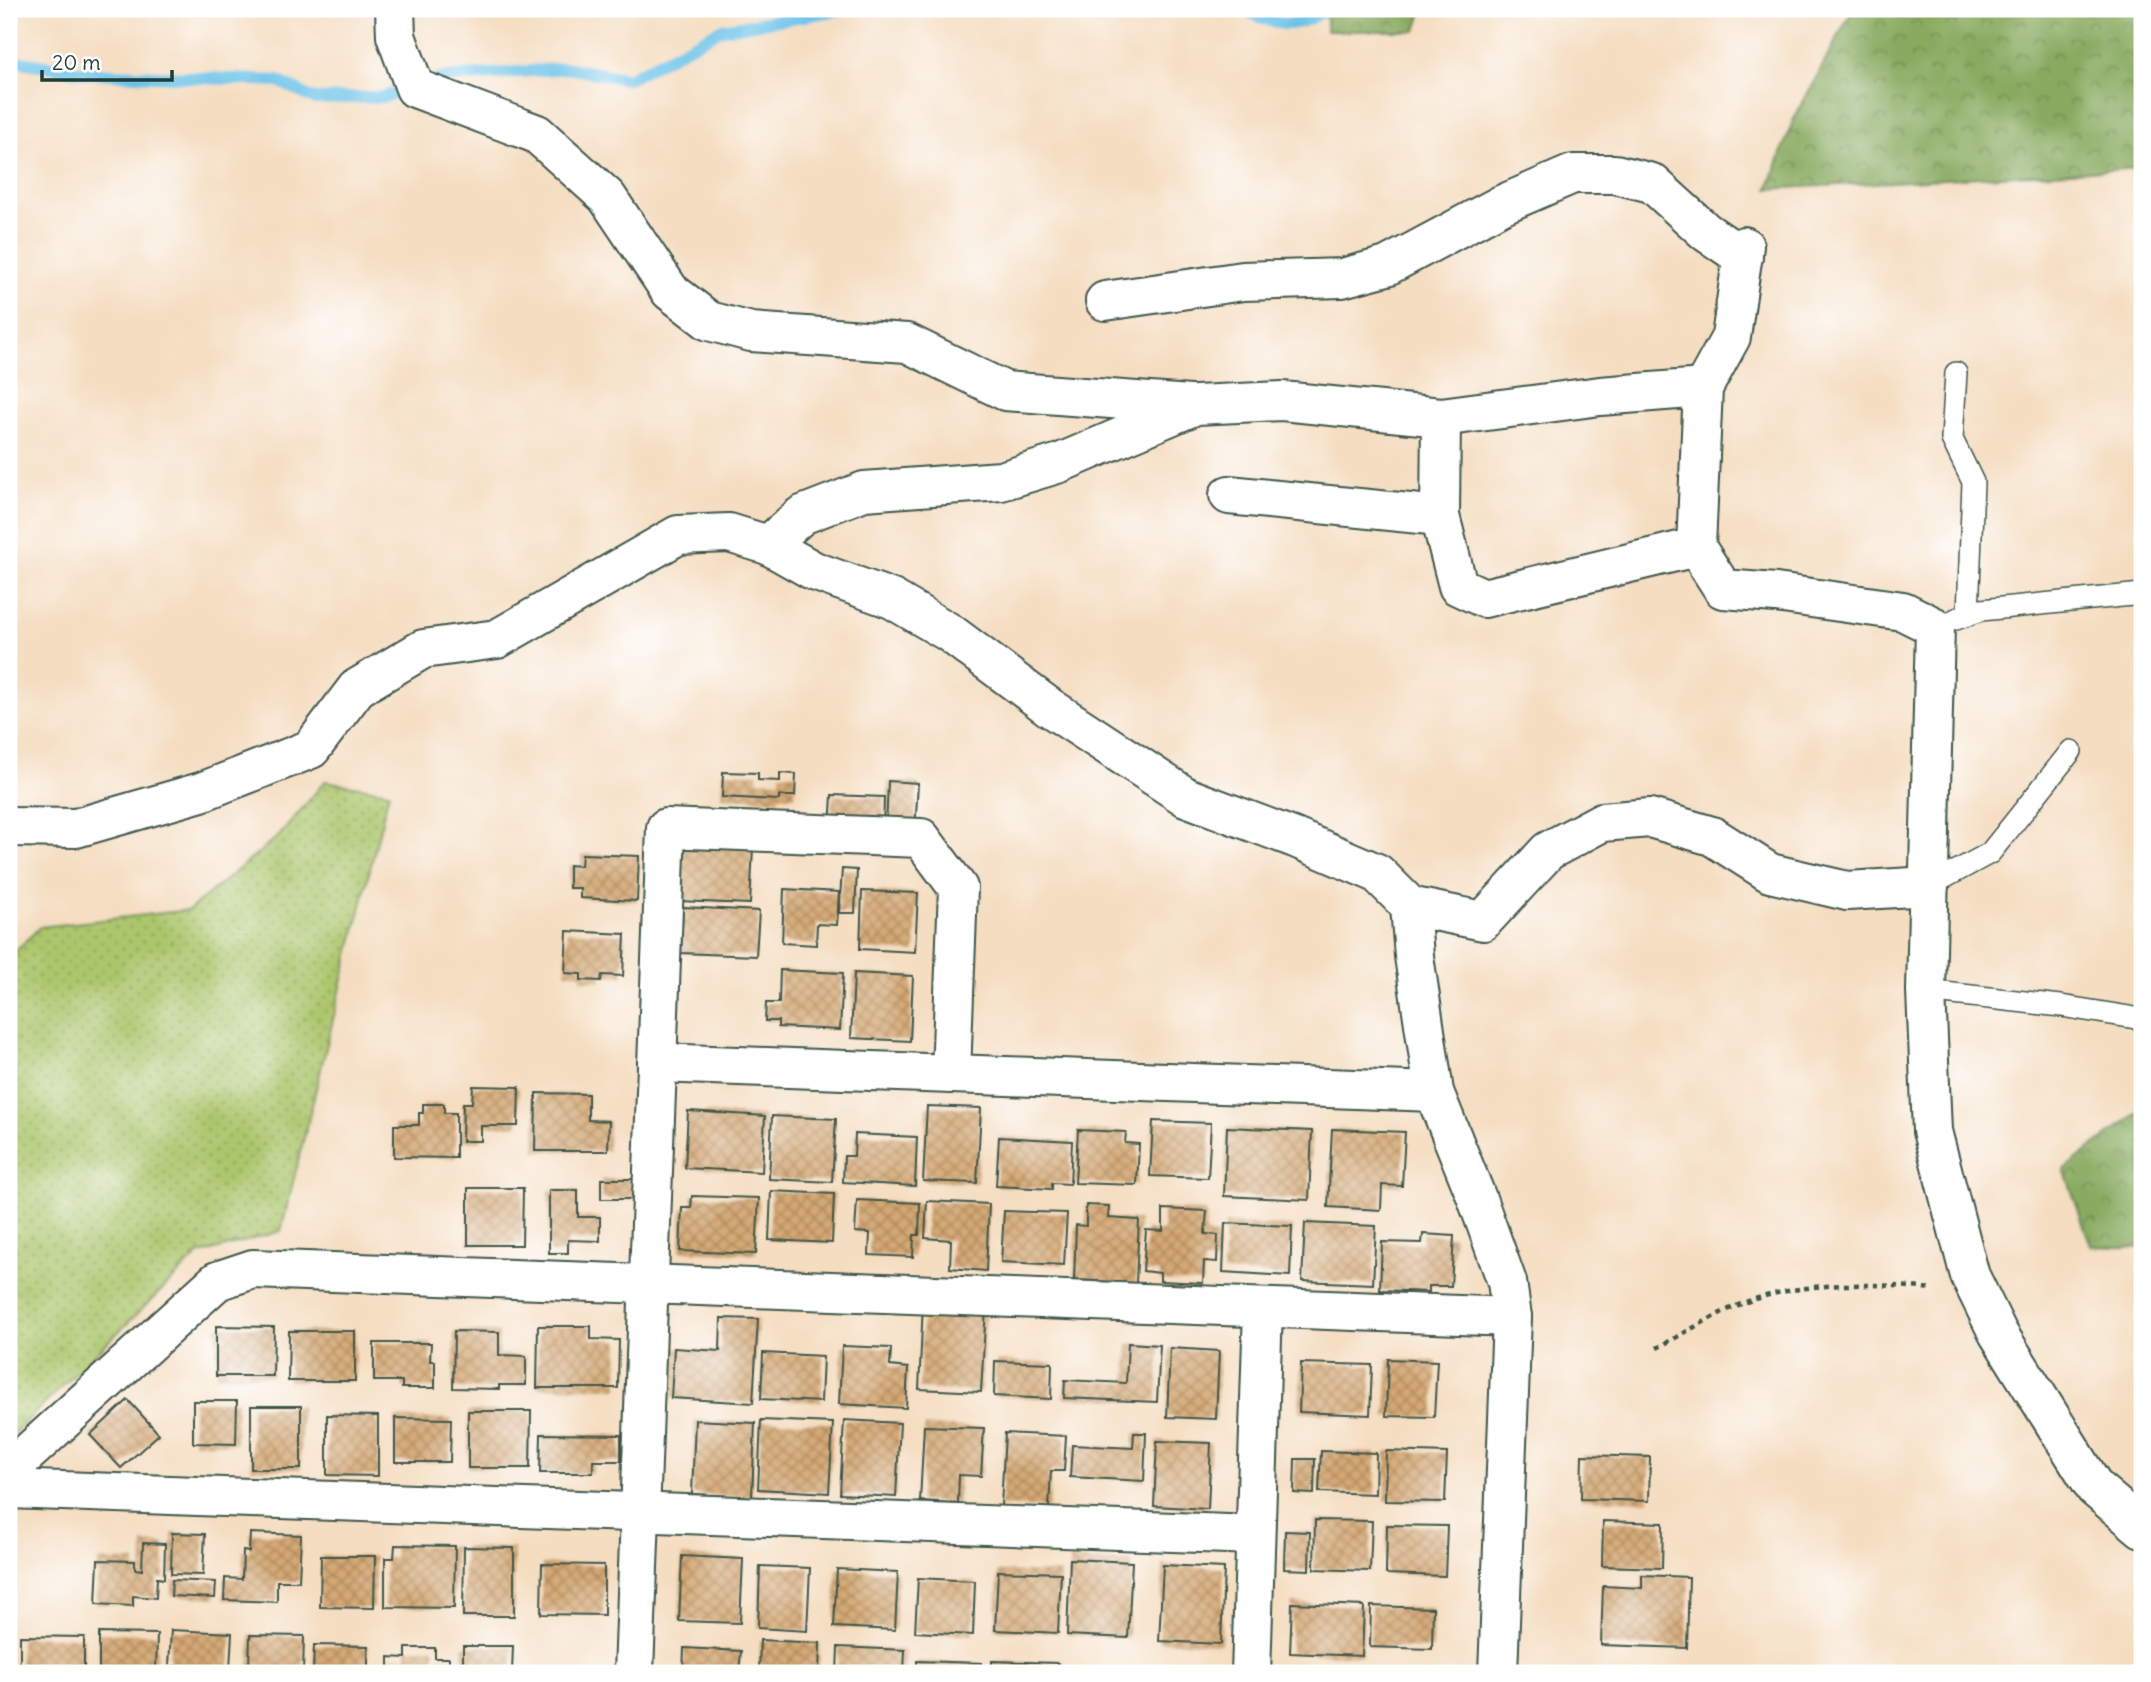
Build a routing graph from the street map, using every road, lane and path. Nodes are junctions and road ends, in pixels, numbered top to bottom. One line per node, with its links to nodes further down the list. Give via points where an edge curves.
1 (395, 9): 5 (street, via 397,36 415,88 537,134 607,197 670,291 709,321 751,332 907,344 1005,391)
2 (1105, 301): 4 (street, via 1243,281 1342,278 1387,266 1501,205 1573,174 1615,174 1652,183 1706,232 1744,252 1731,337)
3 (1956, 373): 12 (lane, via 1952,439 1973,482)
4 (1703, 388): 6 (street); 10 (street)
5 (1195, 405): 6 (street, via 1282,401); 9 (street, via 1060,464 1001,481 864,491 802,515)
6 (1441, 417): 8 (street)
7 (1229, 495): 8 (street)
8 (1440, 516): 10 (street, via 1458,586 1484,598)
9 (768, 545): 14 (street, via 729,533 678,535 498,639 424,649 368,681 357,688 311,749 201,792 76,828); 16 (street, via 814,571 892,599 1186,797 1377,873)
10 (1696, 547): 12 (street, via 1723,589)
11 (2142, 594): 12 (lane, via 1981,610)
12 (1951, 621): 15 (street)
13 (2071, 751): 15 (lane, via 1990,853)
14 (9, 827)
15 (1929, 886): 16 (street, via 1847,891 1770,873 1712,836 1650,818 1602,822 1548,851 1483,921); 17 (street)
16 (1410, 906): 21 (street)
17 (1926, 990): 18 (lane); 23 (street, via 1932,1131 1970,1276)
18 (2142, 1019)
19 (657, 1063): 20 (street); 20 (street, via 666,828 921,838 958,888); 22 (street)
20 (951, 1074): 21 (street)
21 (1434, 1092): 25 (street, via 1507,1282)
22 (649, 1284): 24 (street); 27 (street, via 253,1269 217,1281); 29 (street)
23 (1979, 1293): 26 (path, via 1888,1285 1801,1288 1748,1301); 30 (street, via 1998,1334 2095,1488)
24 (1263, 1308): 25 (street); 31 (street)
25 (1512, 1317): 34 (street)
26 (1657, 1348)
27 (9, 1474)
28 (9, 1489): 29 (street)
29 (640, 1512): 31 (street); 32 (street)
30 (2142, 1528)
31 (1255, 1535): 33 (street)
32 (634, 1673)
33 (1251, 1673)
34 (1498, 1673)

